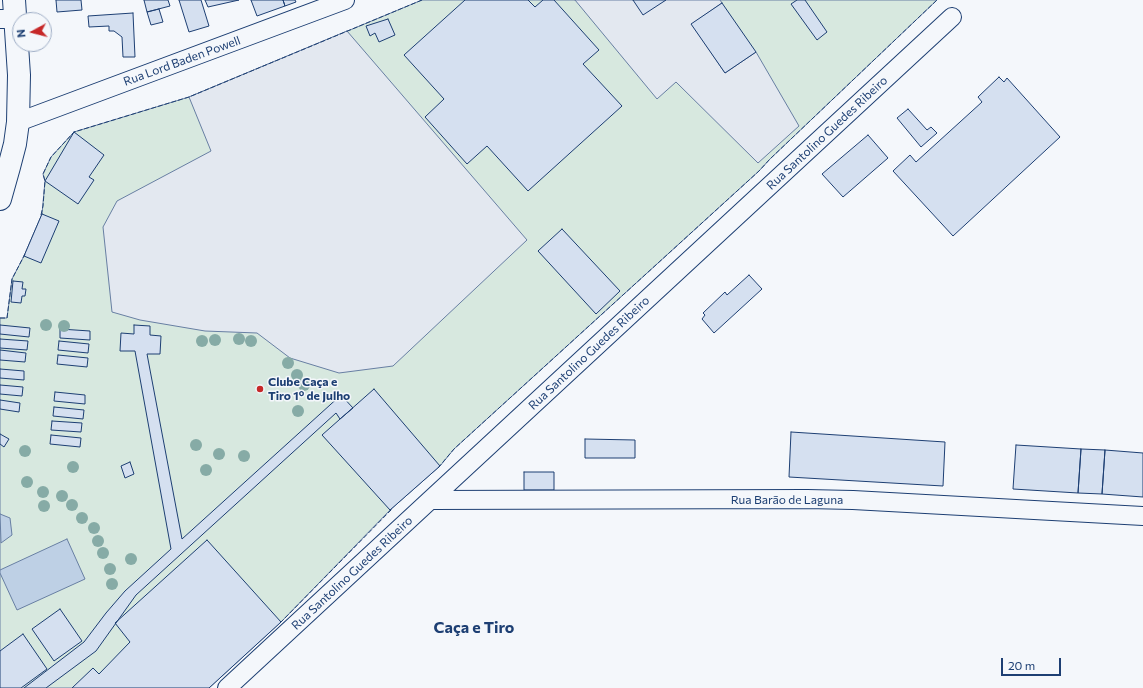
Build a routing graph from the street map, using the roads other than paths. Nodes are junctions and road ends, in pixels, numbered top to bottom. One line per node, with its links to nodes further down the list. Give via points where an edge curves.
1 (345, 0): 4 (street, Rua Lord Baden Powell)
2 (10, 13): 4 (main road, via 19,75)
3 (952, 17): 6 (street, Rua Santolino Guedes Ribeiro)
4 (18, 122): 5 (main road, via 11,162)
5 (0, 199)
6 (430, 500): 7 (street, Rua Barão de Laguna, via 853,500); 8 (street, Rua Santolino Guedes Ribeiro)
7 (1143, 516)
8 (227, 688)

